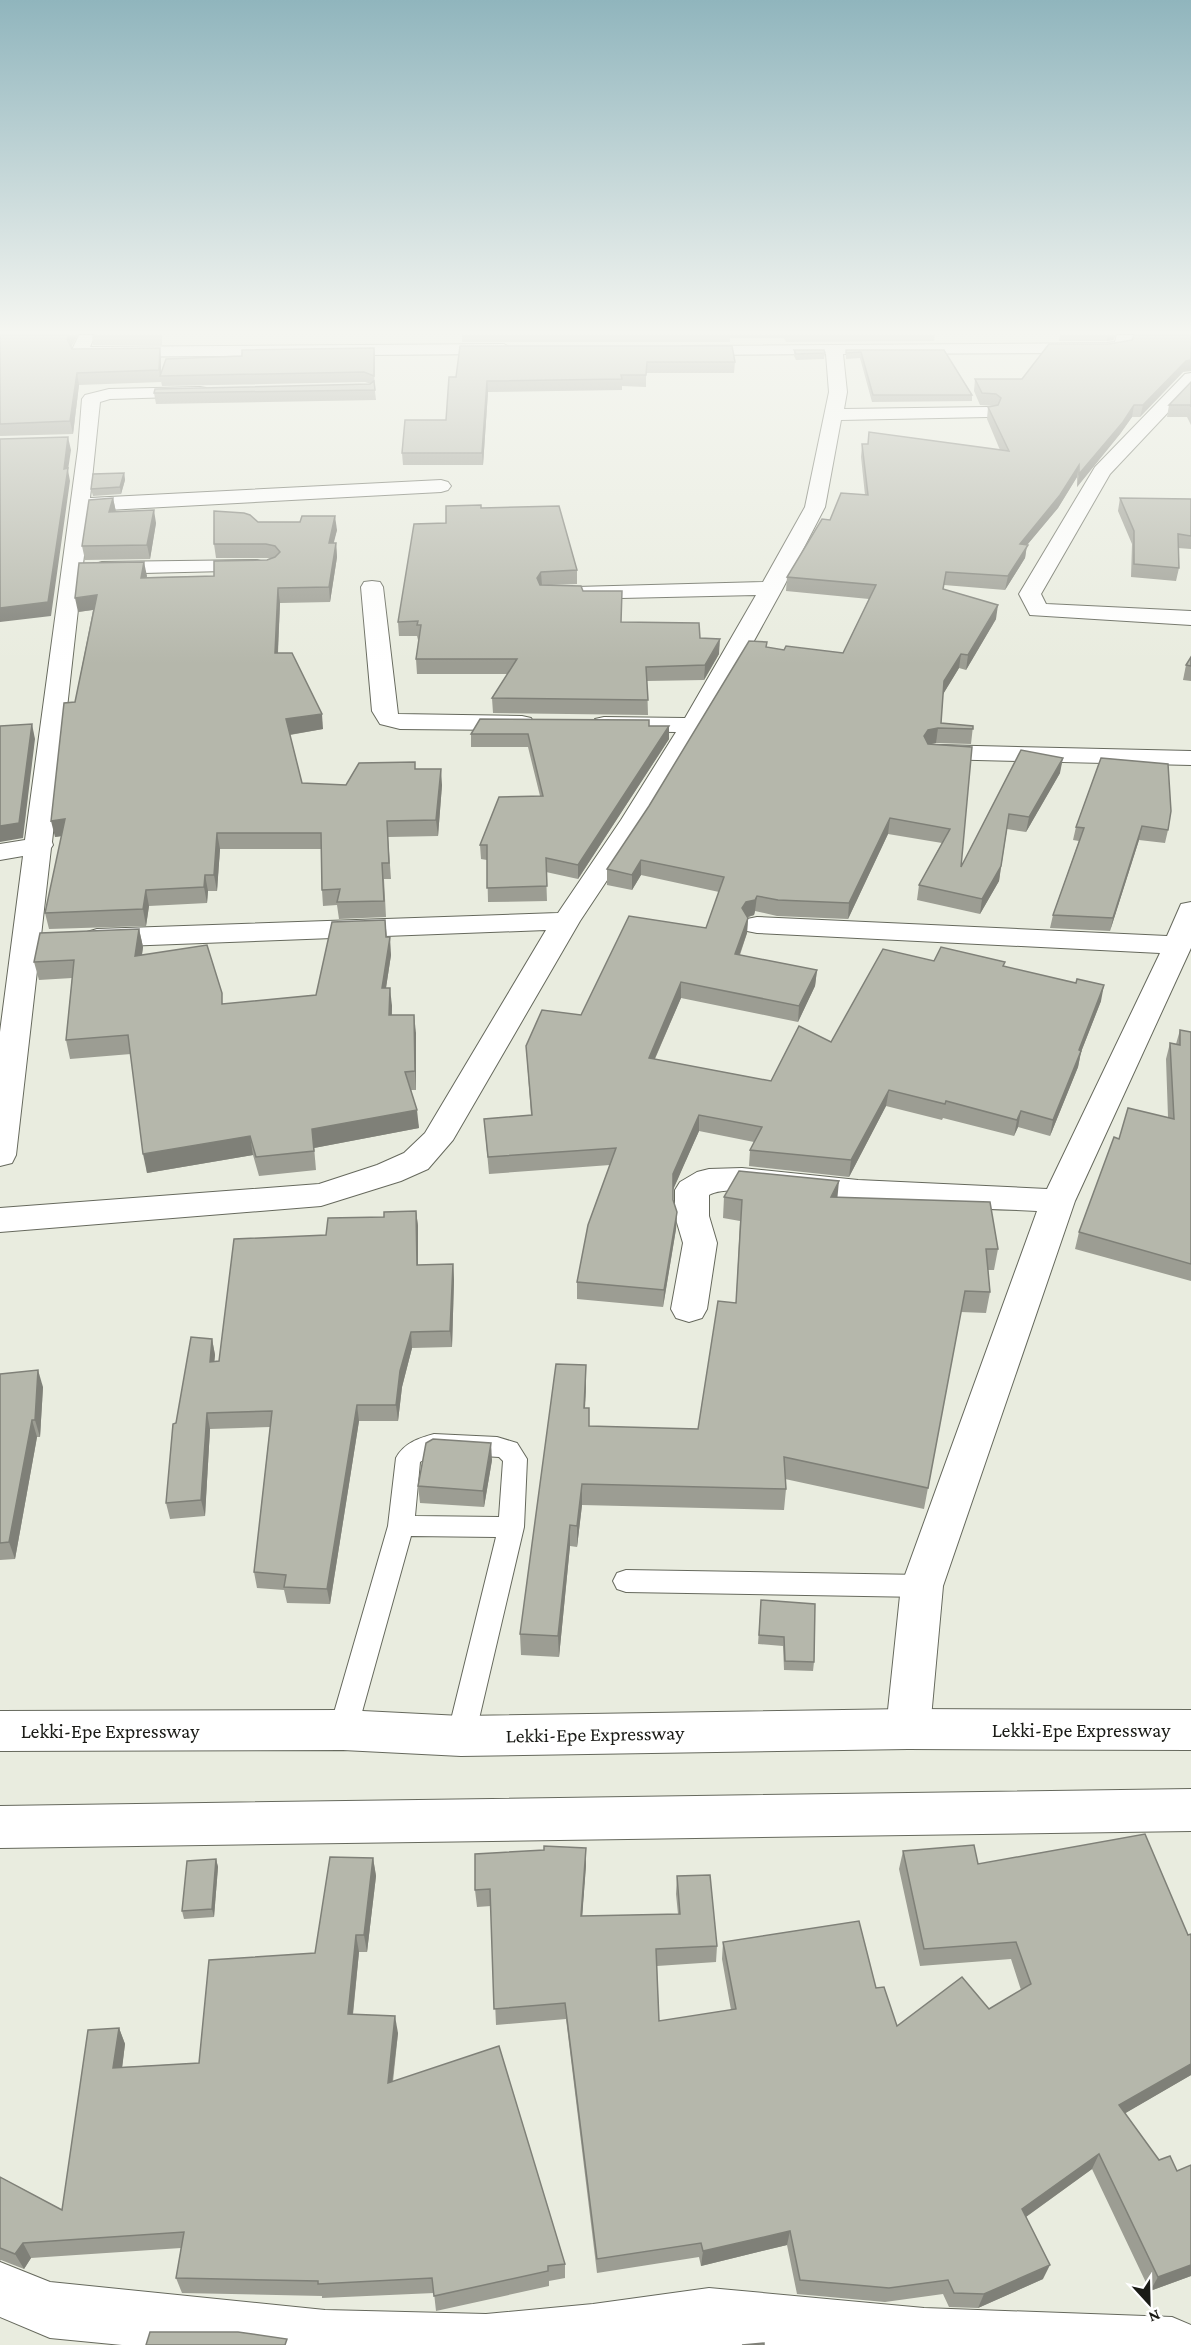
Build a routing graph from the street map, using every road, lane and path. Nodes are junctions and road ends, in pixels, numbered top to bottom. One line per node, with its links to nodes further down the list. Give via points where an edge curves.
1 (78, 444): 5 (main road)
2 (828, 444): 9 (main road, via 814,507)
3 (1127, 444): 11 (main road, via 1102,471 1030,594 1038,610)
4 (441, 486): 5 (main road)
5 (80, 505): 7 (main road)
6 (268, 566): 7 (main road)
7 (70, 569): 17 (main road)
8 (372, 587): 12 (main road, via 384,711 389,719)
9 (772, 588): 10 (main road); 14 (main road)
10 (550, 593)
11 (1191, 618)
12 (540, 723)
13 (587, 724): 14 (main road)
14 (692, 725): 20 (main road)
15 (936, 752): 16 (main road)
16 (1191, 758)
17 (39, 845): 18 (main road); 22 (main road)
18 (0, 852)
19 (1191, 910): 23 (main road)
20 (566, 921): 22 (main road); 26 (main road, via 437,1140 416,1161 321,1195)
21 (757, 925): 23 (main road)
22 (51, 940): 24 (main road)
23 (1178, 945): 25 (main road)
24 (0, 1155)
25 (1058, 1201): 27 (main road, via 709,1180 692,1190 692,1216 700,1244); 31 (main road)
26 (0, 1220)
27 (689, 1309)
28 (401, 1526): 29 (lane); 29 (lane, via 408,1458 434,1443 508,1450 515,1459); 32 (lane)
29 (511, 1527): 36 (lane)
30 (626, 1581): 31 (lane)
31 (922, 1586): 33 (main road)
32 (343, 1730): 35 (main road, Lekki-Epe Expressway); 36 (main road, Lekki-Epe Expressway)
33 (908, 1730): 34 (main road, Lekki-Epe Expressway); 36 (main road, Lekki-Epe Expressway)
34 (1191, 1730)
35 (0, 1731)
36 (461, 1736)
37 (1191, 1810): 38 (main road)
38 (0, 1827)
39 (0, 2289): 40 (main road, via 50,2310)
40 (325, 2342): 41 (main road, via 486,2342 709,2316 924,2336)
41 (1172, 2345)

